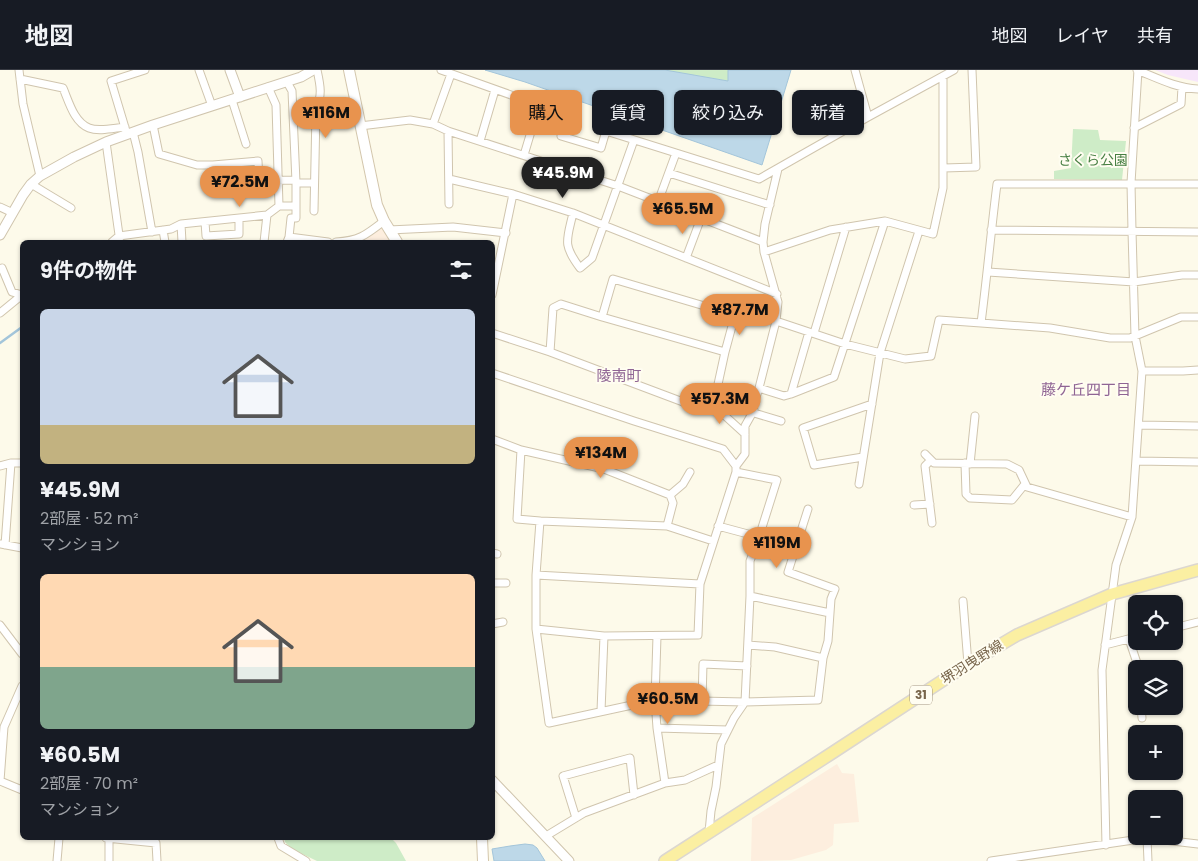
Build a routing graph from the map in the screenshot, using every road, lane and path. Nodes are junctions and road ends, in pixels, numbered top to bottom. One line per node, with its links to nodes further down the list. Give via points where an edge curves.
1 (19, 70): 14 (street)
2 (145, 70): 28 (street, via 111,81)
3 (199, 70): 22 (street)
4 (230, 70): 21 (street)
5 (315, 70): 15 (street); 45 (street, via 321,86 321,98 316,111)
6 (349, 70): 26 (main road)
7 (441, 70): 12 (street)
8 (855, 70): 23 (street)
9 (954, 70): 13 (street)
10 (972, 70): 39 (street, via 976,168)
11 (1137, 70): 17 (street); 27 (street)
12 (451, 74): 19 (street); 24 (street)
13 (943, 76): 23 (street); 39 (street)
14 (20, 80): 28 (street, via 64,88 73,112 90,128); 41 (street)
15 (287, 82): 16 (street); 44 (street, via 292,91)
16 (268, 87): 21 (street); 43 (street, via 276,105)
17 (1182, 87): 18 (street); 27 (street, via 1181,104)
18 (1198, 88)
19 (495, 90): 20 (street); 32 (street)
20 (510, 95)
21 (236, 99): 22 (street); 35 (street)
22 (212, 106): 25 (street)
23 (868, 116): 38 (street)
24 (433, 124): 26 (street, via 410,120); 29 (street)
25 (153, 125): 28 (street); 43 (street, via 159,154 197,165 258,161 259,180)
26 (360, 126): 67 (main road, via 377,205)
27 (1134, 128): 46 (street)
28 (128, 131): 34 (street); 75 (street, via 138,152)
29 (448, 131): 32 (street); 42 (street)
30 (530, 135): 37 (street)
31 (562, 135): 33 (street, via 601,148 606,131)
32 (480, 140): 37 (street)
33 (634, 140): 36 (street); 49 (street)
34 (106, 142): 41 (street); 78 (street)
35 (246, 144)
36 (676, 153): 38 (street, via 759,179); 40 (street)
37 (524, 155): 49 (street)
38 (778, 168): 53 (street)
39 (944, 168): 73 (street, via 933,234)
40 (669, 173): 51 (street); 53 (street)
41 (40, 176): 47 (street)
42 (449, 179): 50 (street); 52 (street)
43 (278, 180): 44 (street); 54 (street)
44 (296, 182): 45 (street); 55 (street)
45 (314, 183): 58 (street)
46 (1131, 183): 48 (street); 72 (street, via 997,184); 74 (street)
47 (31, 184): 57 (street); 59 (street)
48 (1198, 184)
49 (618, 186): 51 (street); 68 (street)
50 (514, 194): 60 (street); 76 (street)
51 (658, 202): 62 (street)
52 (449, 204)
53 (770, 205): 85 (street)
54 (279, 206): 55 (street); 61 (street)
55 (296, 206): 82 (street, via 296,218 291,218)
56 (0, 207): 59 (street)
57 (71, 208)
58 (314, 211)
59 (13, 213): 70 (street)
60 (573, 213): 68 (street); 68 (street, via 566,243 570,256 580,268 592,258)
61 (267, 215): 63 (street); 81 (street)
62 (700, 218): 85 (street); 87 (street)
63 (239, 219): 65 (street); 65 (street, via 239,234 206,236)
64 (885, 221): 69 (street); 73 (street); 104 (street)
65 (205, 222): 66 (street)
66 (181, 224): 71 (street); 80 (street)
67 (387, 225): 76 (street); 83 (street); 84 (main road)
68 (604, 226): 87 (street)
69 (846, 227): 86 (street); 101 (street)
70 (2, 229)
71 (163, 230): 75 (street); 79 (street)
72 (991, 230): 74 (street); 89 (street)
73 (919, 231): 107 (street)
74 (1132, 231): 77 (street); 92 (street)
75 (152, 232): 78 (street)
76 (506, 232): 91 (street)
77 (1198, 232)
78 (119, 240)
79 (165, 240)
80 (182, 240)
81 (264, 240)
82 (288, 240)
83 (353, 240)
84 (396, 240)
85 (763, 242): 86 (street)
86 (764, 252): 94 (street)
87 (686, 258): 94 (street)
88 (0, 269): 93 (street, via 12,292)
89 (988, 272): 92 (street); 100 (street)
90 (1198, 275): 92 (street)
91 (495, 282)
92 (1134, 282): 103 (street)
93 (20, 294)
94 (777, 294): 99 (street)
95 (20, 297): 96 (street)
96 (0, 313)
97 (602, 317): 105 (street, via 562,304 553,308); 106 (street); 106 (street, via 613,279 735,315)
98 (1198, 317): 103 (street, via 1181,318)
99 (776, 321): 101 (street); 111 (street)
100 (981, 323): 103 (street, via 1050,328 1110,338); 107 (street, via 939,320 931,356 905,359)
101 (811, 332): 104 (street); 112 (street)
102 (495, 334): 105 (street)
103 (1135, 336): 109 (street)
104 (845, 344): 107 (street); 112 (street, via 834,377)
105 (550, 352): 113 (street, via 683,402)
106 (725, 352): 113 (street, via 715,398)
107 (880, 353): 114 (street)
108 (1198, 370): 109 (street)
109 (1142, 371): 118 (street)
110 (495, 374): 132 (street, via 723,449)
111 (759, 388): 112 (street, via 784,396); 115 (street, via 752,406)
112 (791, 394)
113 (707, 402): 120 (street)
114 (872, 404): 124 (street); 124 (street, via 803,428 814,465)
115 (754, 410): 117 (street, via 754,413); 120 (street, via 745,426)
116 (975, 416): 130 (street)
117 (781, 421)
118 (1139, 425): 119 (street); 126 (street)
119 (1198, 426)
120 (745, 434): 132 (street, via 745,454)
121 (495, 440): 122 (street)
122 (521, 450): 136 (street, via 604,469); 141 (street, via 517,519)
123 (924, 454): 125 (street)
124 (863, 457): 134 (street)
125 (931, 460): 130 (street, via 934,463); 137 (street, via 925,466)
126 (1136, 461): 128 (street); 140 (street)
127 (20, 462): 129 (street)
128 (1198, 462)
129 (11, 463): 131 (street); 147 (street)
130 (967, 464): 135 (street, via 1007,464 1019,470); 135 (street, via 966,494 970,498 1012,500)
131 (0, 466)
132 (736, 469): 144 (street); 145 (street, via 777,480)
133 (690, 472): 136 (street, via 683,484)
134 (859, 484)
135 (1026, 484): 140 (street, via 1026,487)
136 (670, 495): 143 (street, via 672,503)
137 (930, 504): 138 (street); 142 (street)
138 (914, 505)
139 (808, 509): 149 (street)
140 (1132, 518): 155 (street, via 1116,565)
141 (540, 521): 143 (street); 151 (street)
142 (932, 523)
143 (667, 526): 146 (street)
144 (718, 526): 145 (street); 146 (street)
145 (759, 537): 149 (street); 156 (street, via 750,560)
146 (713, 541): 154 (street)
147 (2, 545): 148 (street)
148 (20, 548)
149 (795, 549): 158 (street, via 788,572 835,589)
150 (1198, 570): 155 (main road, 堺羽曳野線 / 31)
151 (536, 575): 154 (street); 164 (street)
152 (506, 583): 153 (street)
153 (495, 584)
154 (700, 584): 166 (street, via 698,635)
155 (1112, 594): 168 (street); 172 (main road, 堺羽曳野線 / 31, via 1016,635)
156 (750, 596): 158 (street); 169 (street)
157 (963, 600): 172 (street)
158 (830, 613): 171 (street)
159 (502, 622): 161 (street)
160 (1198, 622): 163 (street)
161 (495, 623)
162 (0, 625): 170 (street)
163 (1183, 626)
164 (536, 629): 165 (street); 178 (street, via 549,723)
165 (604, 636): 166 (street); 178 (street)
166 (656, 636): 175 (street)
167 (1128, 639): 168 (street)
168 (1105, 645): 201 (street, via 1102,670)
169 (748, 646): 171 (street, via 775,647); 173 (street)
170 (20, 651)
171 (823, 658): 177 (street, via 818,700)
172 (968, 664): 191 (main road, 堺羽曳野線 / 31)
173 (747, 666): 176 (street, via 703,664); 177 (street)
174 (20, 691): 183 (street, via 4,727)
175 (656, 700): 176 (street); 178 (street); 181 (street)
176 (702, 702): 177 (street)
177 (745, 702): 182 (street)
178 (601, 711)
179 (1142, 715): 180 (street)
180 (1142, 718)
181 (657, 728): 182 (street); 187 (street)
182 (728, 730): 184 (street, via 721,744)
183 (1, 751): 185 (street)
184 (718, 765): 187 (street, via 685,780); 191 (street)
185 (0, 781): 188 (street)
186 (495, 783): 192 (street)
187 (665, 784): 189 (street)
188 (20, 789)
189 (634, 795): 190 (street); 190 (street, via 630,758 563,776)
190 (576, 818): 192 (street)
191 (709, 832): 209 (main road, 堺羽曳野線 / 31)
192 (546, 836): 208 (street)
193 (59, 840): 203 (street)
194 (107, 840): 204 (street)
195 (127, 840): 205 (street, via 156,843)
196 (279, 840): 206 (street, via 281,846)
197 (482, 840): 207 (main road)
198 (1128, 841): 201 (street)
199 (1183, 842): 200 (street)
200 (1198, 844)
201 (1106, 845): 210 (street)
202 (1147, 845): 211 (street)
203 (57, 861)
204 (109, 861)
205 (157, 861)
206 (306, 861)
207 (483, 861)
208 (570, 861)
209 (665, 861)
210 (991, 861)
211 (1148, 861)

